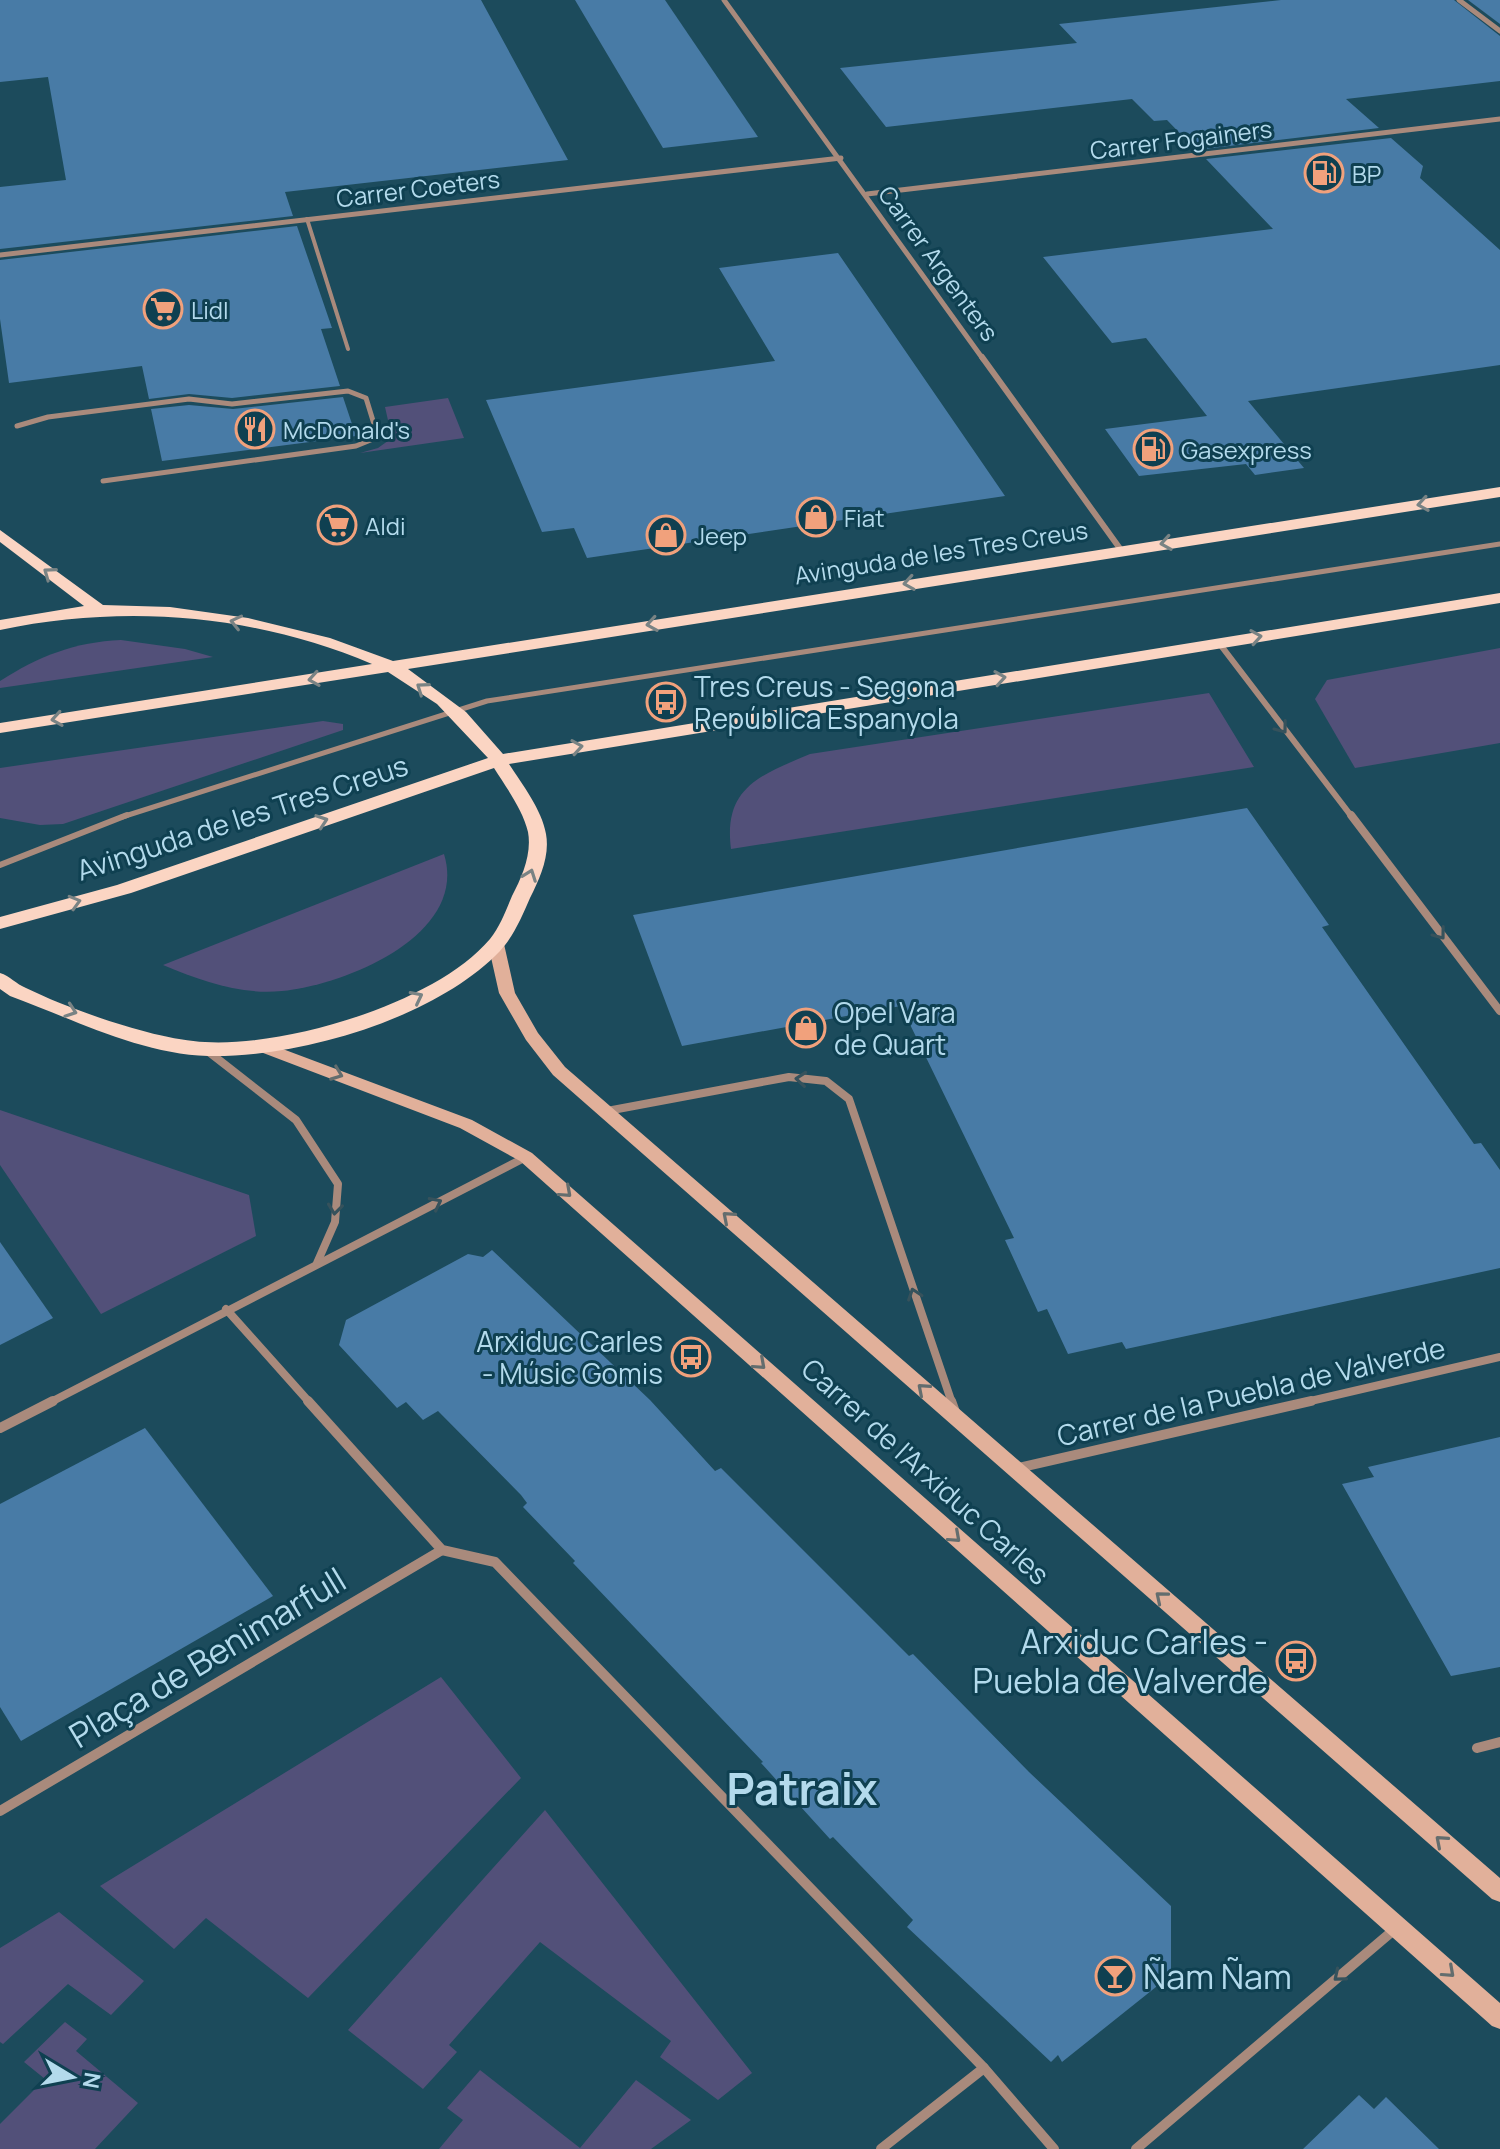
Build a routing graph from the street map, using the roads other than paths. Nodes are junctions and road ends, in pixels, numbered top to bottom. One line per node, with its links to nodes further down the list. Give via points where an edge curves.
1 (724, 0): 5 (street, Carrer Argenters)
2 (1459, 0): 3 (street)
3 (1500, 31)
4 (1500, 119): 6 (street, Carrer Fogainers)
5 (841, 158): 6 (street, Carrer Argenters); 7 (street, Carrer Coeters)
6 (867, 194): 15 (street, Carrer Argenters)
7 (307, 219): 8 (street, Carrer Coeters); 9 (lane)
8 (0, 255)
9 (348, 349)
10 (17, 426): 11 (lane, via 48,417 189,399 232,404 348,391 366,398 379,431 371,443 356,446)
11 (103, 481)
12 (1500, 492): 15 (main road, Avinguda de les Tres Creus, one-way to 15)
13 (0, 535): 17 (main road, one-way to 13)
14 (1500, 544): 21 (lane, via 575,686)
15 (1121, 550): 20 (main road, Avinguda de les Tres Creus, one-way to 20)
16 (1500, 598): 19 (main road, Avinguda de les Tres Creus, one-way to 16)
17 (99, 610): 18 (main road, Avinguda de les Tres Creus); 20 (main road, Avinguda de les Tres Creus, one-way to 17, via 325,642 205,615)
18 (0, 625)
19 (1219, 643): 23 (main road, Avinguda de les Tres Creus, one-way to 19); 28 (street, one-way to 28)
20 (391, 666): 21 (main road, Avinguda de les Tres Creus, one-way to 20); 22 (main road, Avinguda de les Tres Creus, one-way to 22)
21 (454, 710): 23 (main road, Avinguda de les Tres Creus); 24 (lane, Avinguda de les Tres Creus, via 136,812)
22 (0, 728)
23 (500, 760): 25 (main road, Avinguda de les Tres Creus, one-way to 23, via 124,889); 26 (main road, Avinguda de les Tres Creus, one-way to 23, via 535,870 537,832)
24 (0, 865)
25 (0, 923)
26 (496, 944): 29 (main road, Avinguda de les Tres Creus, one-way to 26, via 374,1019 462,974); 31 (main road, Carrer de l'Arxiduc Carles, via 507,993 532,1036 559,1071)
27 (0, 979): 30 (main road, Avinguda de les Tres Creus, one-way to 30, via 17,992 149,1038)
28 (1500, 1011)
29 (264, 1047): 30 (main road, Avinguda de les Tres Creus); 32 (main road, Carrer de l'Arxiduc Carles, one-way to 32, via 466,1124)
30 (205, 1049): 33 (street, one-way to 33, via 296,1120 338,1184 335,1222)
31 (607, 1111): 36 (main road, Carrer de l'Arxiduc Carles, one-way to 31); 36 (street, Carrer de l'Arxiduc Carles, one-way to 31, via 849,1099 826,1081 789,1077)
32 (526, 1157): 33 (street, one-way to 32); 44 (main road, Carrer de l'Arxiduc Carles, one-way to 44)
33 (316, 1264): 34 (street)
34 (226, 1309): 37 (street); 39 (street)
35 (1500, 1357): 38 (street, Carrer de la Puebla de Valverde)
36 (958, 1420): 38 (main road, Carrer de l'Arxiduc Carles)
37 (0, 1428)
38 (1013, 1470): 43 (main road, Carrer de l'Arxiduc Carles, one-way to 38)
39 (442, 1550): 42 (street, Plaça de Benimarfull); 46 (street, via 495,1562)
40 (1500, 1742): 41 (street)
41 (1477, 1748)
42 (0, 1811)
43 (1500, 1892)
44 (1399, 1926): 45 (main road, Carrer de l'Arxiduc Carles, one-way to 45); 49 (street, one-way to 49)
45 (1500, 2018)
46 (984, 2068): 47 (street); 48 (street)
47 (881, 2149)
48 (1054, 2149)
49 (1136, 2149)

